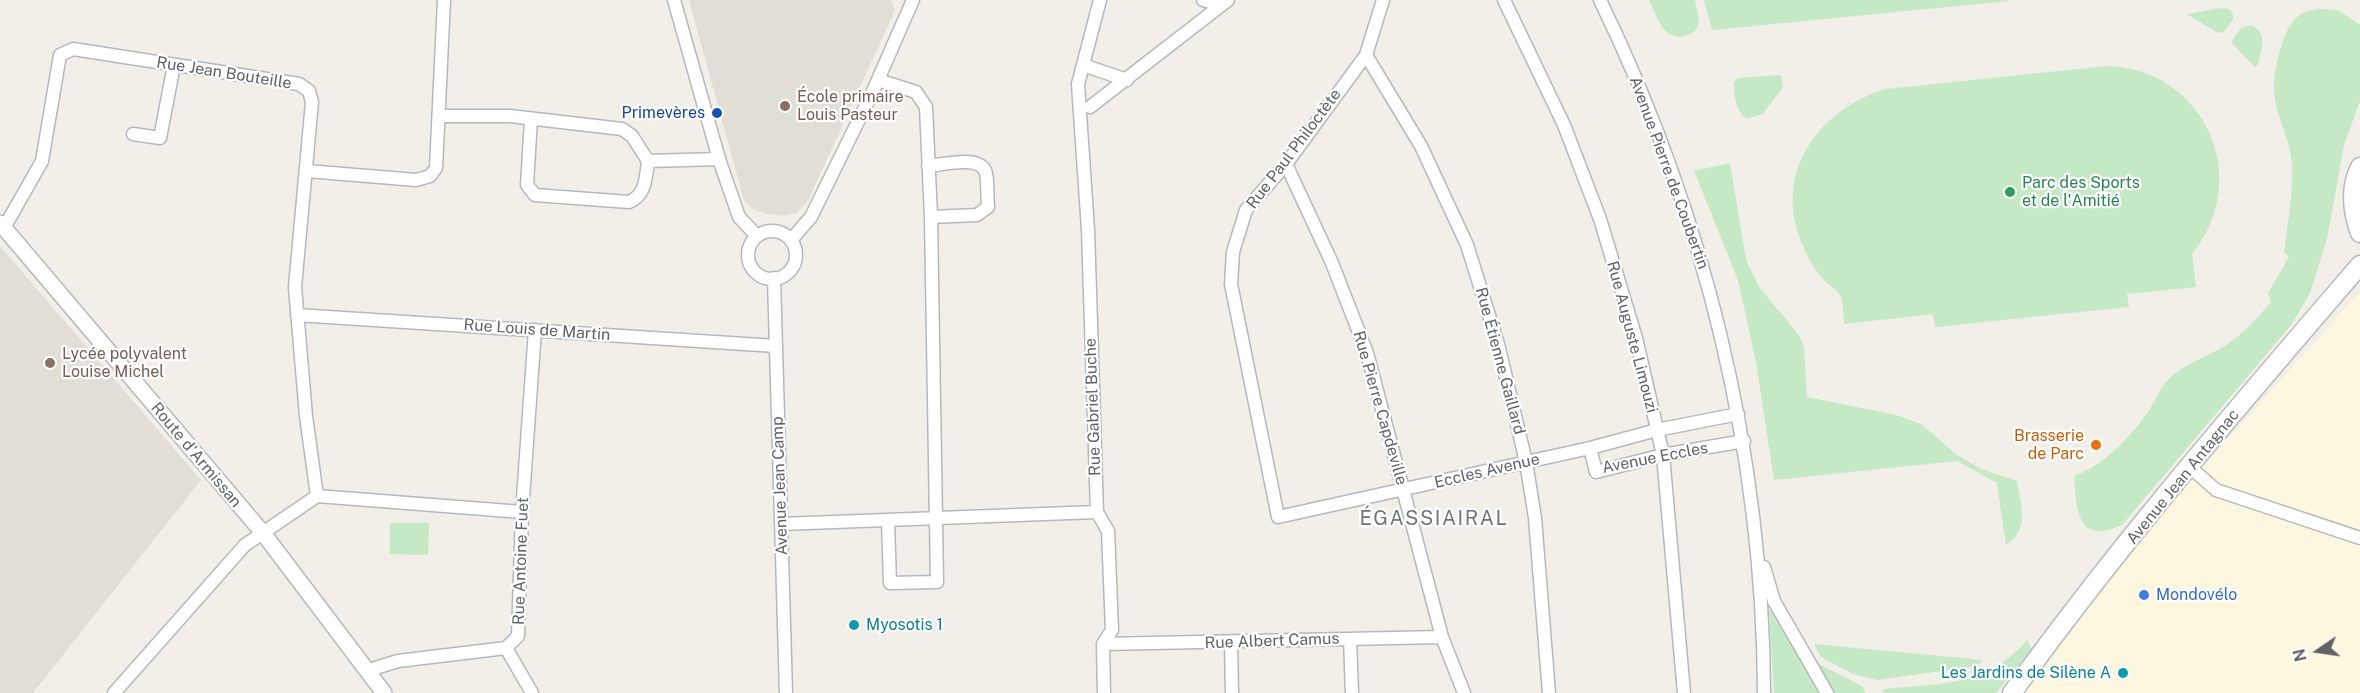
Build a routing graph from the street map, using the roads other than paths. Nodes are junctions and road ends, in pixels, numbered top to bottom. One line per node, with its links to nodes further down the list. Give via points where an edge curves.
1 (444, 0): 16 (street)
2 (674, 0): 19 (street)
3 (913, 0): 14 (street)
4 (1100, 0): 12 (street, Rue Gabriel Buche)
5 (1203, 0): 9 (street)
6 (1383, 0): 10 (street, Rue Paul Philoctète)
7 (1504, 0): 36 (street, Rue Auguste Limouzi, via 1564,124 1600,219 1636,338)
8 (1600, 0): 35 (street, Avenue Pierre de Coubertin, via 1648,106 1701,255)
9 (1224, 3): 13 (street)
10 (1366, 55): 21 (street, Rue Paul Philoctète); 40 (street, Rue Étienne Gaillard, via 1421,146 1467,245 1498,344)
11 (174, 64): 18 (street, via 160,138); 24 (street, Rue Jean Bouteille, via 299,84 309,91 312,102); 26 (street, Rue Jean Bouteille, via 73,49 60,55 42,161)
12 (1083, 65): 13 (street); 45 (street, Rue Gabriel Buche, via 1077,84 1088,230)
13 (1126, 80): 15 (street)
14 (878, 81): 22 (street, via 916,92 923,99); 29 (street, via 812,217)
15 (1090, 107)
16 (441, 116): 17 (street); 24 (street, via 436,168 430,176 416,180)
17 (531, 119): 20 (street, via 622,129 632,136); 20 (street, via 527,185 534,195 629,202 638,198 645,186)
18 (132, 134)
19 (719, 159): 20 (street); 28 (street, via 739,217)
20 (648, 161)
21 (1286, 164): 42 (street, Rue Pierre Capdeville, via 1368,353); 46 (street, Rue Paul Philoctète, via 1246,210 1233,252 1231,284)
22 (928, 166): 25 (street); 25 (street, via 971,162 986,172 988,207 977,215)
23 (2360, 167): 27 (main road, via 2352,191)
24 (307, 171): 32 (street, Rue Jean Bouteille, via 295,287)
25 (931, 217): 47 (street)
26 (2, 226): 51 (street, Route d'Armissan)
27 (2360, 233)
28 (758, 236): 29 (street, via 779,232); 31 (street, via 749,248 750,263 759,275)
29 (791, 240): 31 (street, via 796,254 792,268)
30 (2360, 265): 41 (main road, Avenue Jean Antagnac)
31 (774, 278): 34 (street, Avenue Jean Camp)
32 (297, 315): 33 (street, Rue Louis de Martin); 43 (street, Rue Jean Bouteille)
33 (535, 330): 34 (street, Rue Louis de Martin); 44 (street, Rue Antoine Fuet)
34 (776, 346): 49 (street, Avenue Jean Camp)
35 (1738, 414): 36 (street, Avenue Eccles); 37 (street, Avenue Pierre de Coubertin)
36 (1657, 430): 38 (street, Avenue Eccles); 39 (street, Rue Auguste Limouzi)
37 (1744, 441): 39 (street, Avenue Eccles); 50 (street, Avenue Pierre de Coubertin)
38 (1590, 448): 39 (street, Avenue Eccles, via 1596,471); 40 (street, Eccles Avenue)
39 (1663, 456): 69 (street, Rue Auguste Limouzi)
40 (1526, 462): 42 (street, Eccles Avenue); 68 (street, Rue Étienne Gaillard, via 1535,518)
41 (2190, 467): 52 (street, via 2216,490); 59 (main road, Avenue Jean Antagnac, via 2050,640)
42 (1404, 490): 46 (street, Eccles Avenue); 53 (street, Rue Pierre Capdeville)
43 (317, 496): 44 (street); 51 (street)
44 (522, 512): 57 (street, Rue Antoine Fuet, via 518,636)
45 (1097, 513): 47 (street); 56 (street, Rue Gabriel Buche, via 1108,531 1112,630)
46 (1278, 517)
47 (937, 518): 48 (street); 48 (street, via 937,582 890,583)
48 (888, 521): 49 (street)
49 (781, 524): 63 (street, Avenue Jean Camp)
50 (1753, 529): 70 (street, Avenue Pierre de Coubertin, via 1763,603); 71 (street, Avenue Pierre de Coubertin, via 1774,601)
51 (263, 533): 58 (street, Route d'Armissan); 60 (street, via 245,545)
52 (2360, 538)
53 (1442, 637): 54 (street, Rue Albert Camus); 67 (street, Rue Pierre Capdeville)
54 (1350, 639): 55 (street, Rue Albert Camus); 66 (street)
55 (1231, 642): 56 (street, Rue Albert Camus); 65 (street)
56 (1103, 644): 64 (street, Rue Gabriel Buche)
57 (506, 648): 58 (street, Rue Antoine Fuet, via 398,661); 62 (street)
58 (369, 670): 61 (street, Route d'Armissan)
59 (2014, 691)
60 (114, 693)
61 (384, 693)
62 (532, 693)
63 (786, 693)
64 (1104, 693)
65 (1232, 693)
66 (1352, 693)
67 (1464, 693)
68 (1549, 693)
69 (1684, 693)
70 (1764, 693)
71 (1827, 693)

